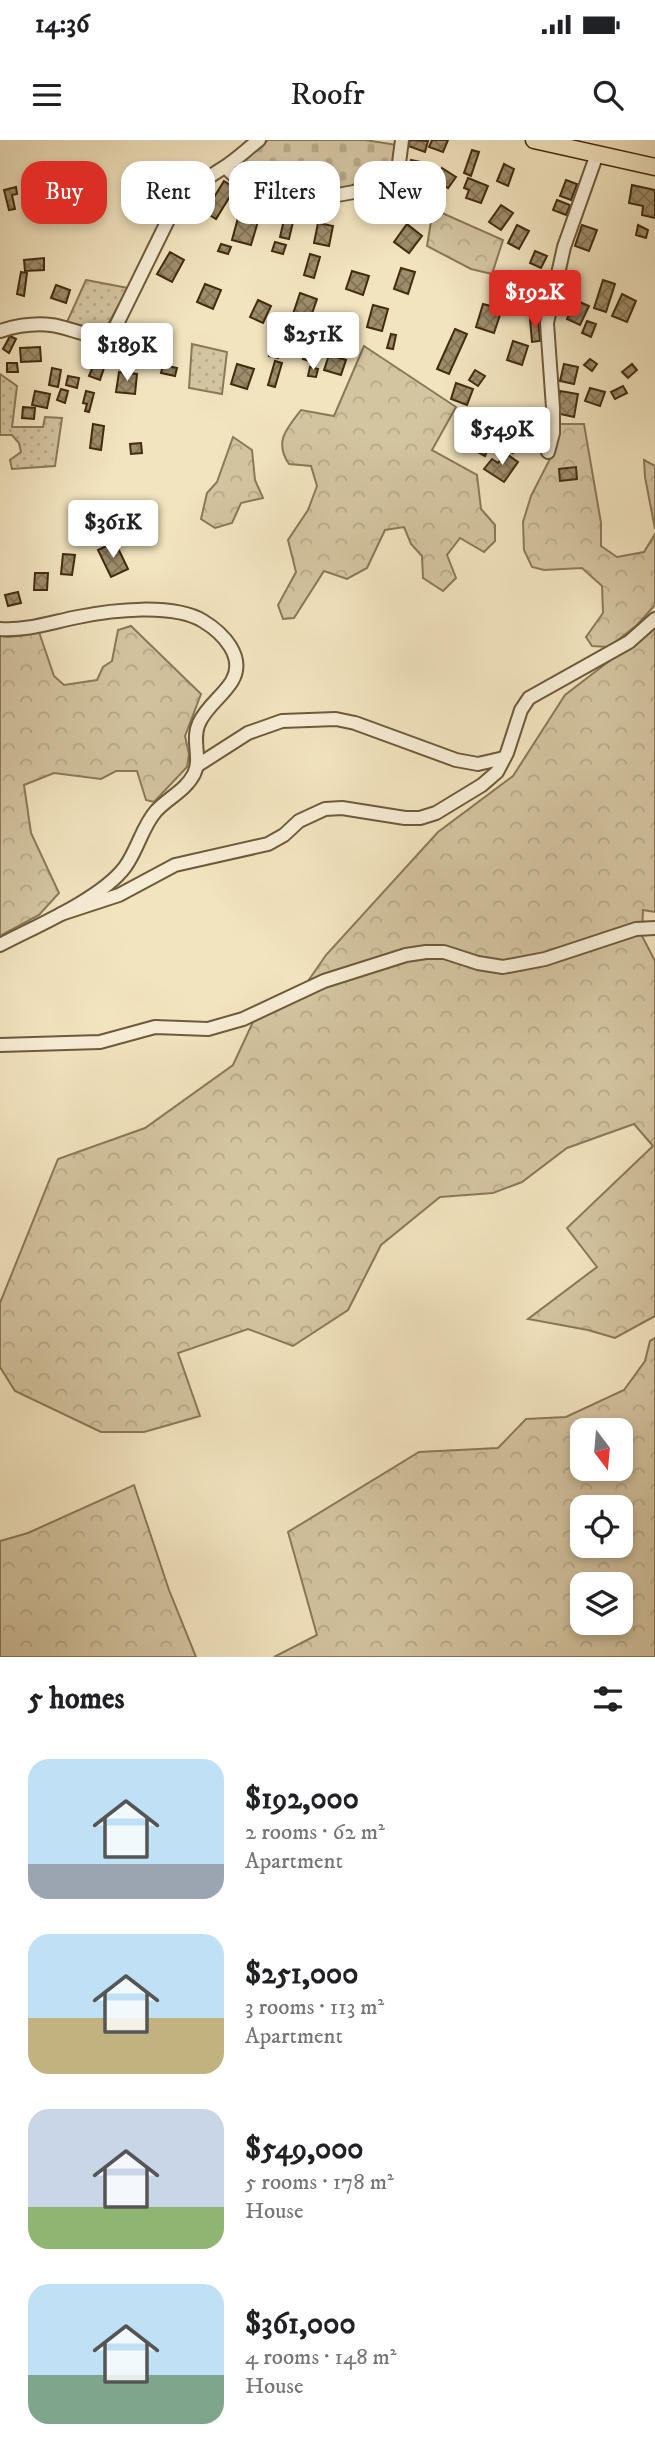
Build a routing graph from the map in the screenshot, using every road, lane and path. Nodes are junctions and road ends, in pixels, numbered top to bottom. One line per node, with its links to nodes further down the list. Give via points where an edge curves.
1 (259, 140): 6 (street)
2 (402, 140): 6 (street, via 392,175 332,196 305,197 242,183)
3 (534, 140): 4 (main road)
4 (597, 154): 5 (main road); 8 (street, via 564,247 547,323 553,408)
5 (655, 166)
6 (225, 167): 7 (street, via 200,180 181,199 108,335 50,325)
7 (0, 331)
8 (548, 452)
9 (655, 620): 11 (street, via 629,642 529,698)
10 (0, 629): 12 (street, via 161,609 203,621 231,647 236,670 198,724)
11 (504, 758): 12 (street, via 478,764 355,723 282,720 247,733); 13 (street, via 482,785 436,813 405,818 325,809 268,844 175,865 120,895)
12 (198, 765): 13 (street, via 193,777 149,820 125,867)
13 (61, 914): 15 (street)
14 (655, 928): 16 (street, via 636,929 545,959 503,967 426,951 324,981 216,1028 155,1027 100,1042)
15 (0, 945)
16 (0, 1045)

